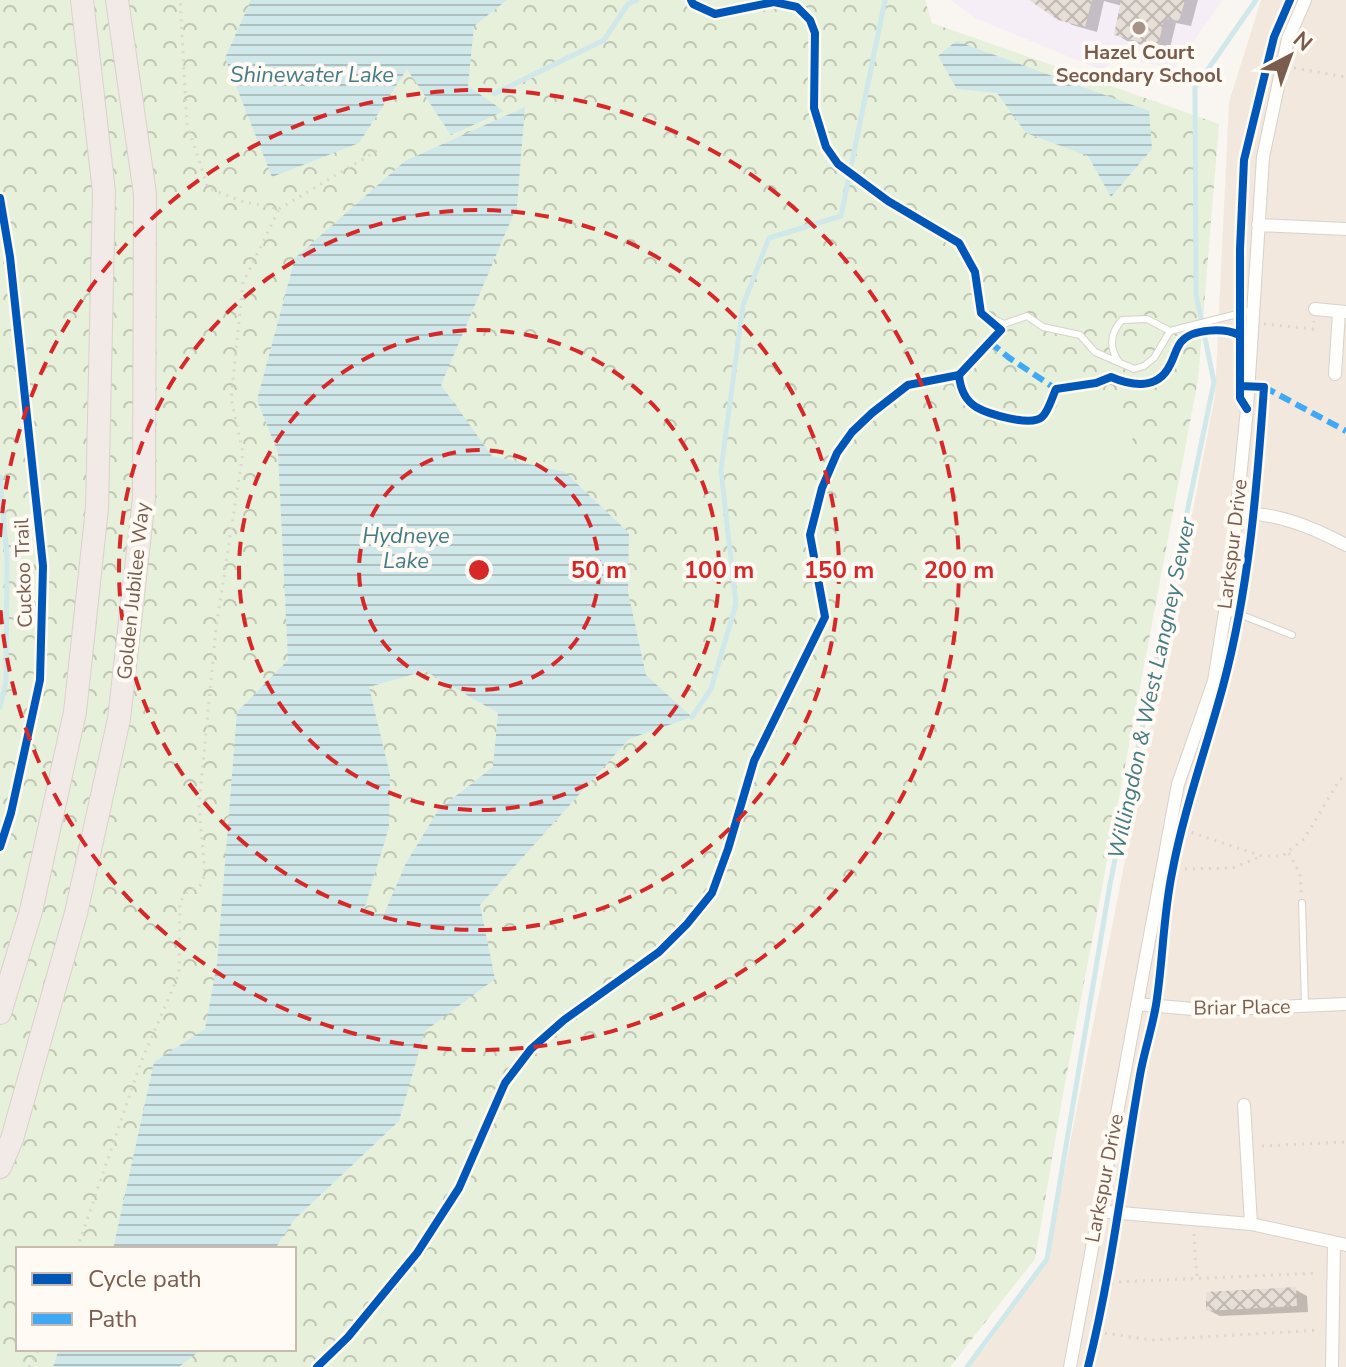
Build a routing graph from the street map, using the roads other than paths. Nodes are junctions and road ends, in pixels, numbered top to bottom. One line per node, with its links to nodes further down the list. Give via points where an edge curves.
1 (82, 0): 21 (highway, via 104,192 97,508 75,712 31,911)
2 (117, 0): 23 (highway, Golden Jubilee Way, via 145,194 144,498 119,719 76,913)
3 (1305, 0): 4 (street, Larkspur Drive, via 1288,39 1263,157)
4 (1258, 225): 5 (street); 9 (street, Larkspur Drive)
5 (1346, 229)
6 (1315, 309): 7 (street)
7 (1342, 312): 12 (street)
8 (981, 313): 11 (lane, via 1004,324 1027,316 1043,327 1080,335 1095,352)
9 (1253, 317): 10 (lane); 13 (street, Larkspur Drive)
10 (1170, 331): 11 (lane, via 1144,366); 11 (lane, via 1147,319 1122,320 1111,344)
11 (1120, 364)
12 (1335, 374)
13 (1236, 512): 14 (street, via 1271,514); 15 (street, Larkspur Drive)
14 (1346, 545)
15 (1224, 613): 16 (lane); 18 (street, Larkspur Drive, via 1214,681 1178,784)
16 (1292, 635)
17 (1302, 903): 20 (lane)
18 (1137, 1004): 20 (street, Briar Place, via 1204,1010); 24 (street, Larkspur Drive)
19 (1346, 1004): 20 (street, Briar Place)
20 (1305, 1005)
21 (0, 1013)
22 (1244, 1105): 25 (street)
23 (0, 1167)
24 (1097, 1211): 25 (street); 27 (street, Larkspur Drive)
25 (1251, 1224): 26 (street)
26 (1340, 1245): 28 (street, via 1333,1272)
27 (1070, 1367)
28 (1332, 1367)

